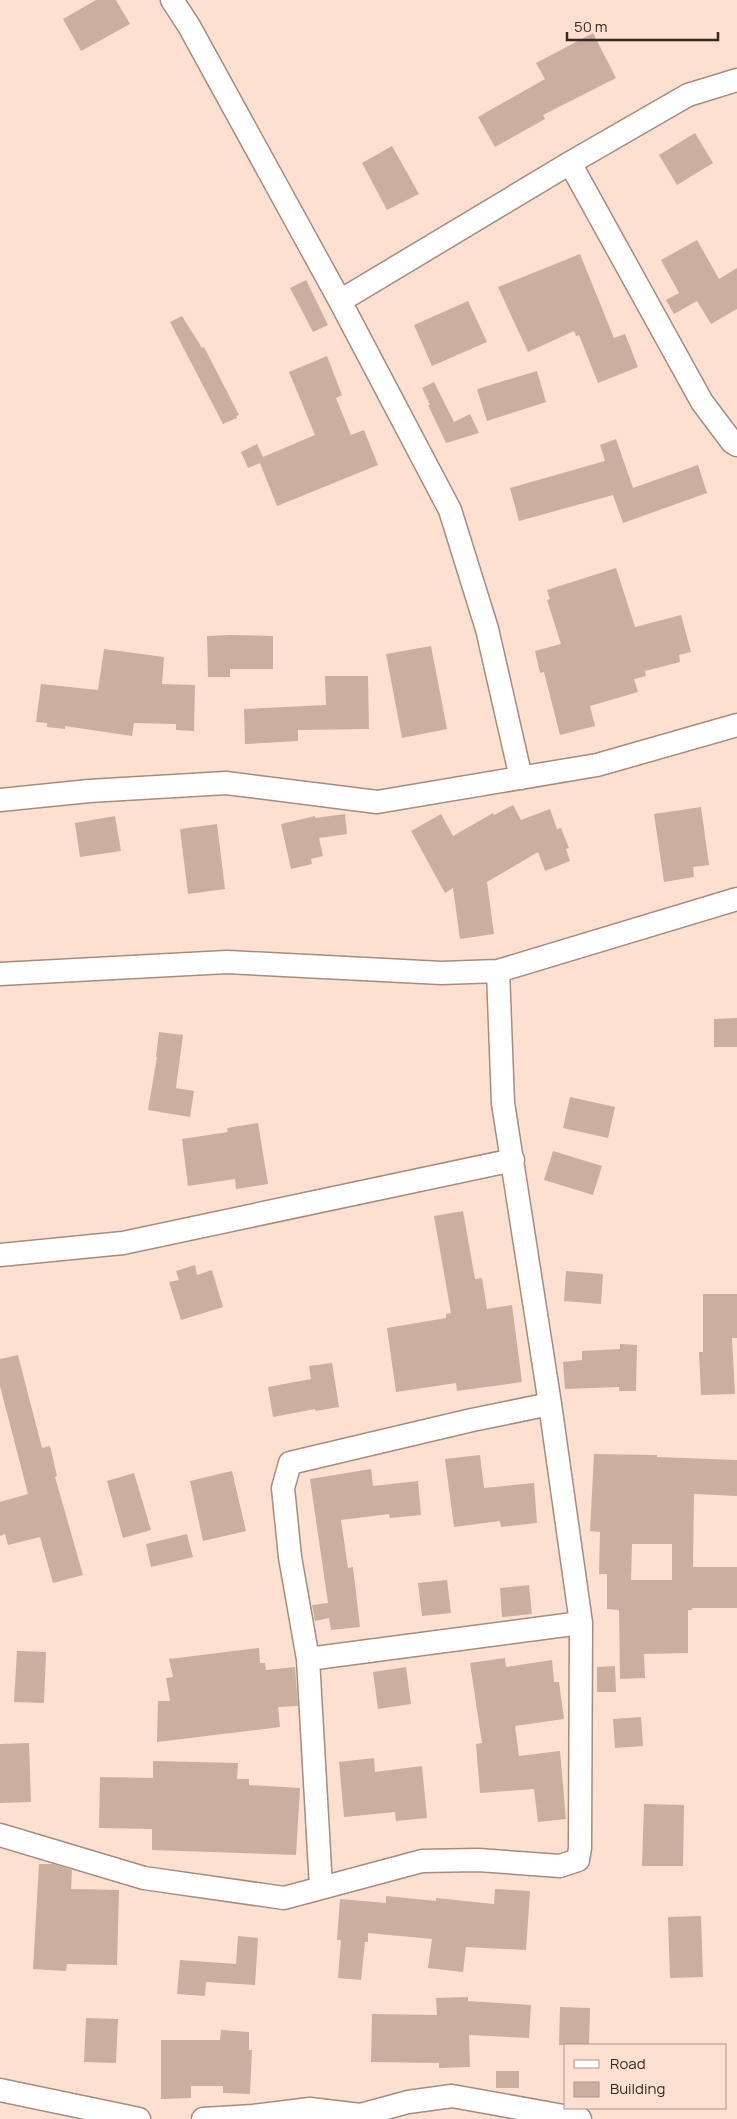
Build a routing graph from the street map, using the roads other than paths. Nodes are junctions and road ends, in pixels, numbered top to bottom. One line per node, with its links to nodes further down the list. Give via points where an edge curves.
1 (172, 0): 4 (street)
2 (737, 80): 3 (street, via 688,95)
3 (570, 163): 4 (street); 5 (street, via 702,402)
4 (340, 301): 7 (street, via 450,510 486,628)
5 (737, 445)
6 (737, 725): 7 (street, via 597,765)
7 (521, 778): 8 (street, via 377,802 226,783)
8 (0, 800)
9 (737, 899): 10 (street)
10 (498, 971): 11 (street, via 442,973 227,962); 12 (street, via 503,1103)
11 (0, 974)
12 (513, 1160): 13 (street, via 123,1243); 14 (street)
13 (0, 1255)
14 (550, 1404): 15 (street); 16 (street, via 290,1463 283,1488 290,1557)
15 (580, 1623): 16 (street); 18 (street, via 578,1860 560,1866 478,1860 422,1861)
16 (308, 1659): 18 (street)
17 (0, 1835): 18 (street, via 144,1878 284,1898)
18 (321, 1887)
19 (0, 2090): 22 (street)
20 (363, 2117): 21 (street, via 310,2110); 24 (street, via 408,2102 452,2096)
21 (253, 2118): 23 (street)
22 (139, 2119)
23 (203, 2119)
24 (580, 2119)

